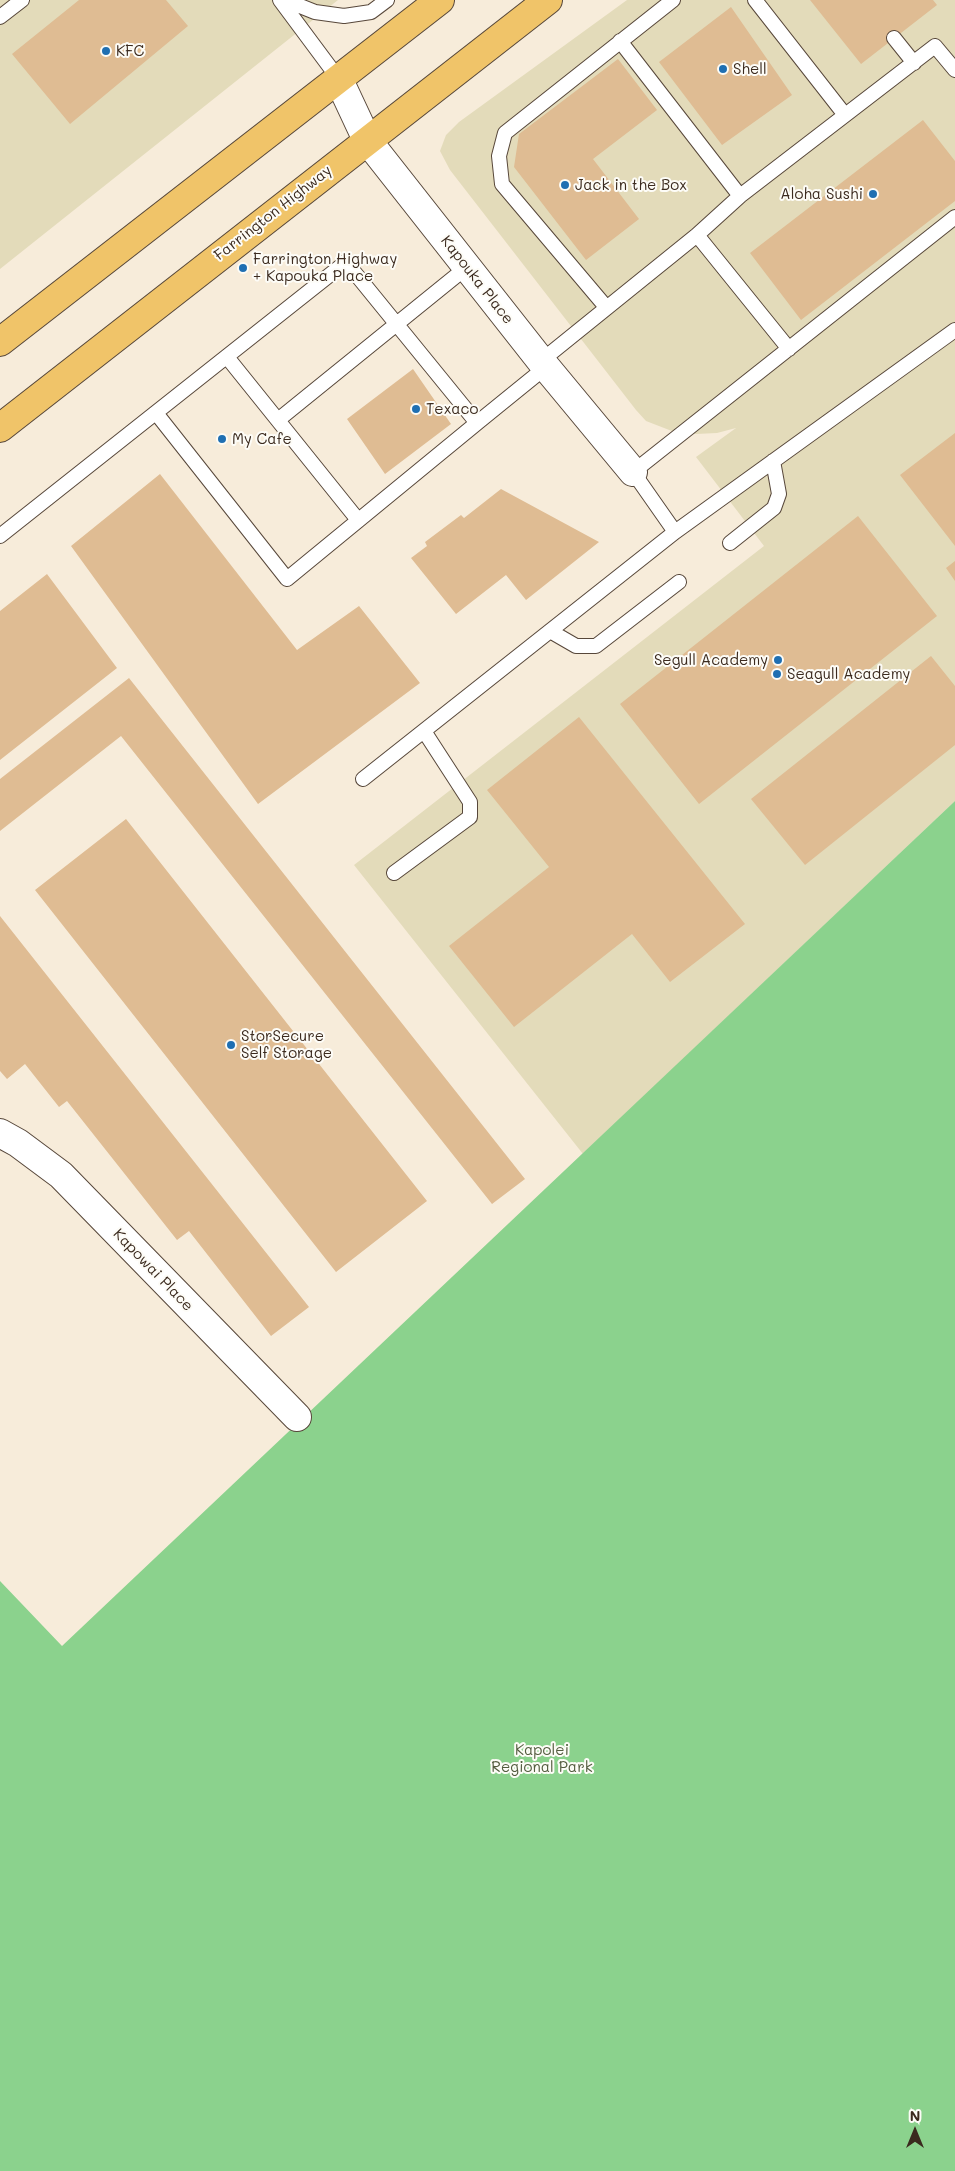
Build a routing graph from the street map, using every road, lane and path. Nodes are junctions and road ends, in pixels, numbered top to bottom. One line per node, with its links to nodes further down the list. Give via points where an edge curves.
1 (22, 0): 9 (lane)
2 (280, 0): 14 (lane)
3 (286, 0): 4 (lane, via 315,12 344,16 371,12)
4 (387, 0)
5 (440, 0): 14 (main road)
6 (548, 0): 16 (main road, Farrington Highway)
7 (673, 0): 11 (lane)
8 (755, 0): 15 (lane)
9 (0, 17)
10 (894, 38): 12 (lane)
11 (620, 41): 17 (lane); 21 (lane, via 505,133 499,156 502,184)
12 (914, 63): 13 (lane, via 935,46); 15 (lane)
13 (955, 70)
14 (338, 78): 16 (street, Kapouka Place); 24 (main road)
15 (845, 114): 17 (lane)
16 (366, 140): 20 (street, Kapouka Place); 31 (main road, Farrington Highway)
17 (740, 196): 19 (lane)
18 (955, 216): 25 (lane)
19 (697, 235): 21 (lane); 25 (lane)
20 (467, 267): 22 (lane); 27 (street, Kapouka Place)
21 (606, 308): 27 (lane)
22 (397, 325): 26 (lane, via 346,262); 29 (lane); 30 (lane)
23 (955, 330): 32 (lane)
24 (0, 342)
25 (789, 349): 33 (lane)
26 (226, 356): 28 (lane); 29 (lane)
27 (543, 364): 30 (lane); 33 (street, Kapouka Place)
28 (156, 413): 34 (lane, via 287,579); 36 (lane)
29 (278, 420): 34 (lane)
30 (477, 423): 34 (lane)
31 (0, 428)
32 (773, 461): 35 (lane); 37 (lane, via 779,494 774,508)
33 (633, 472): 35 (lane)
34 (358, 520)
35 (675, 532): 39 (lane)
36 (0, 536)
37 (730, 543)
38 (679, 582): 39 (lane, via 596,646 576,646)
39 (550, 631): 40 (lane)
40 (424, 731): 41 (lane); 42 (lane, via 470,802 470,817)
41 (363, 779)
42 (394, 873)
43 (0, 1133): 44 (street, Kapowai Place, via 61,1175)
44 (297, 1417)

